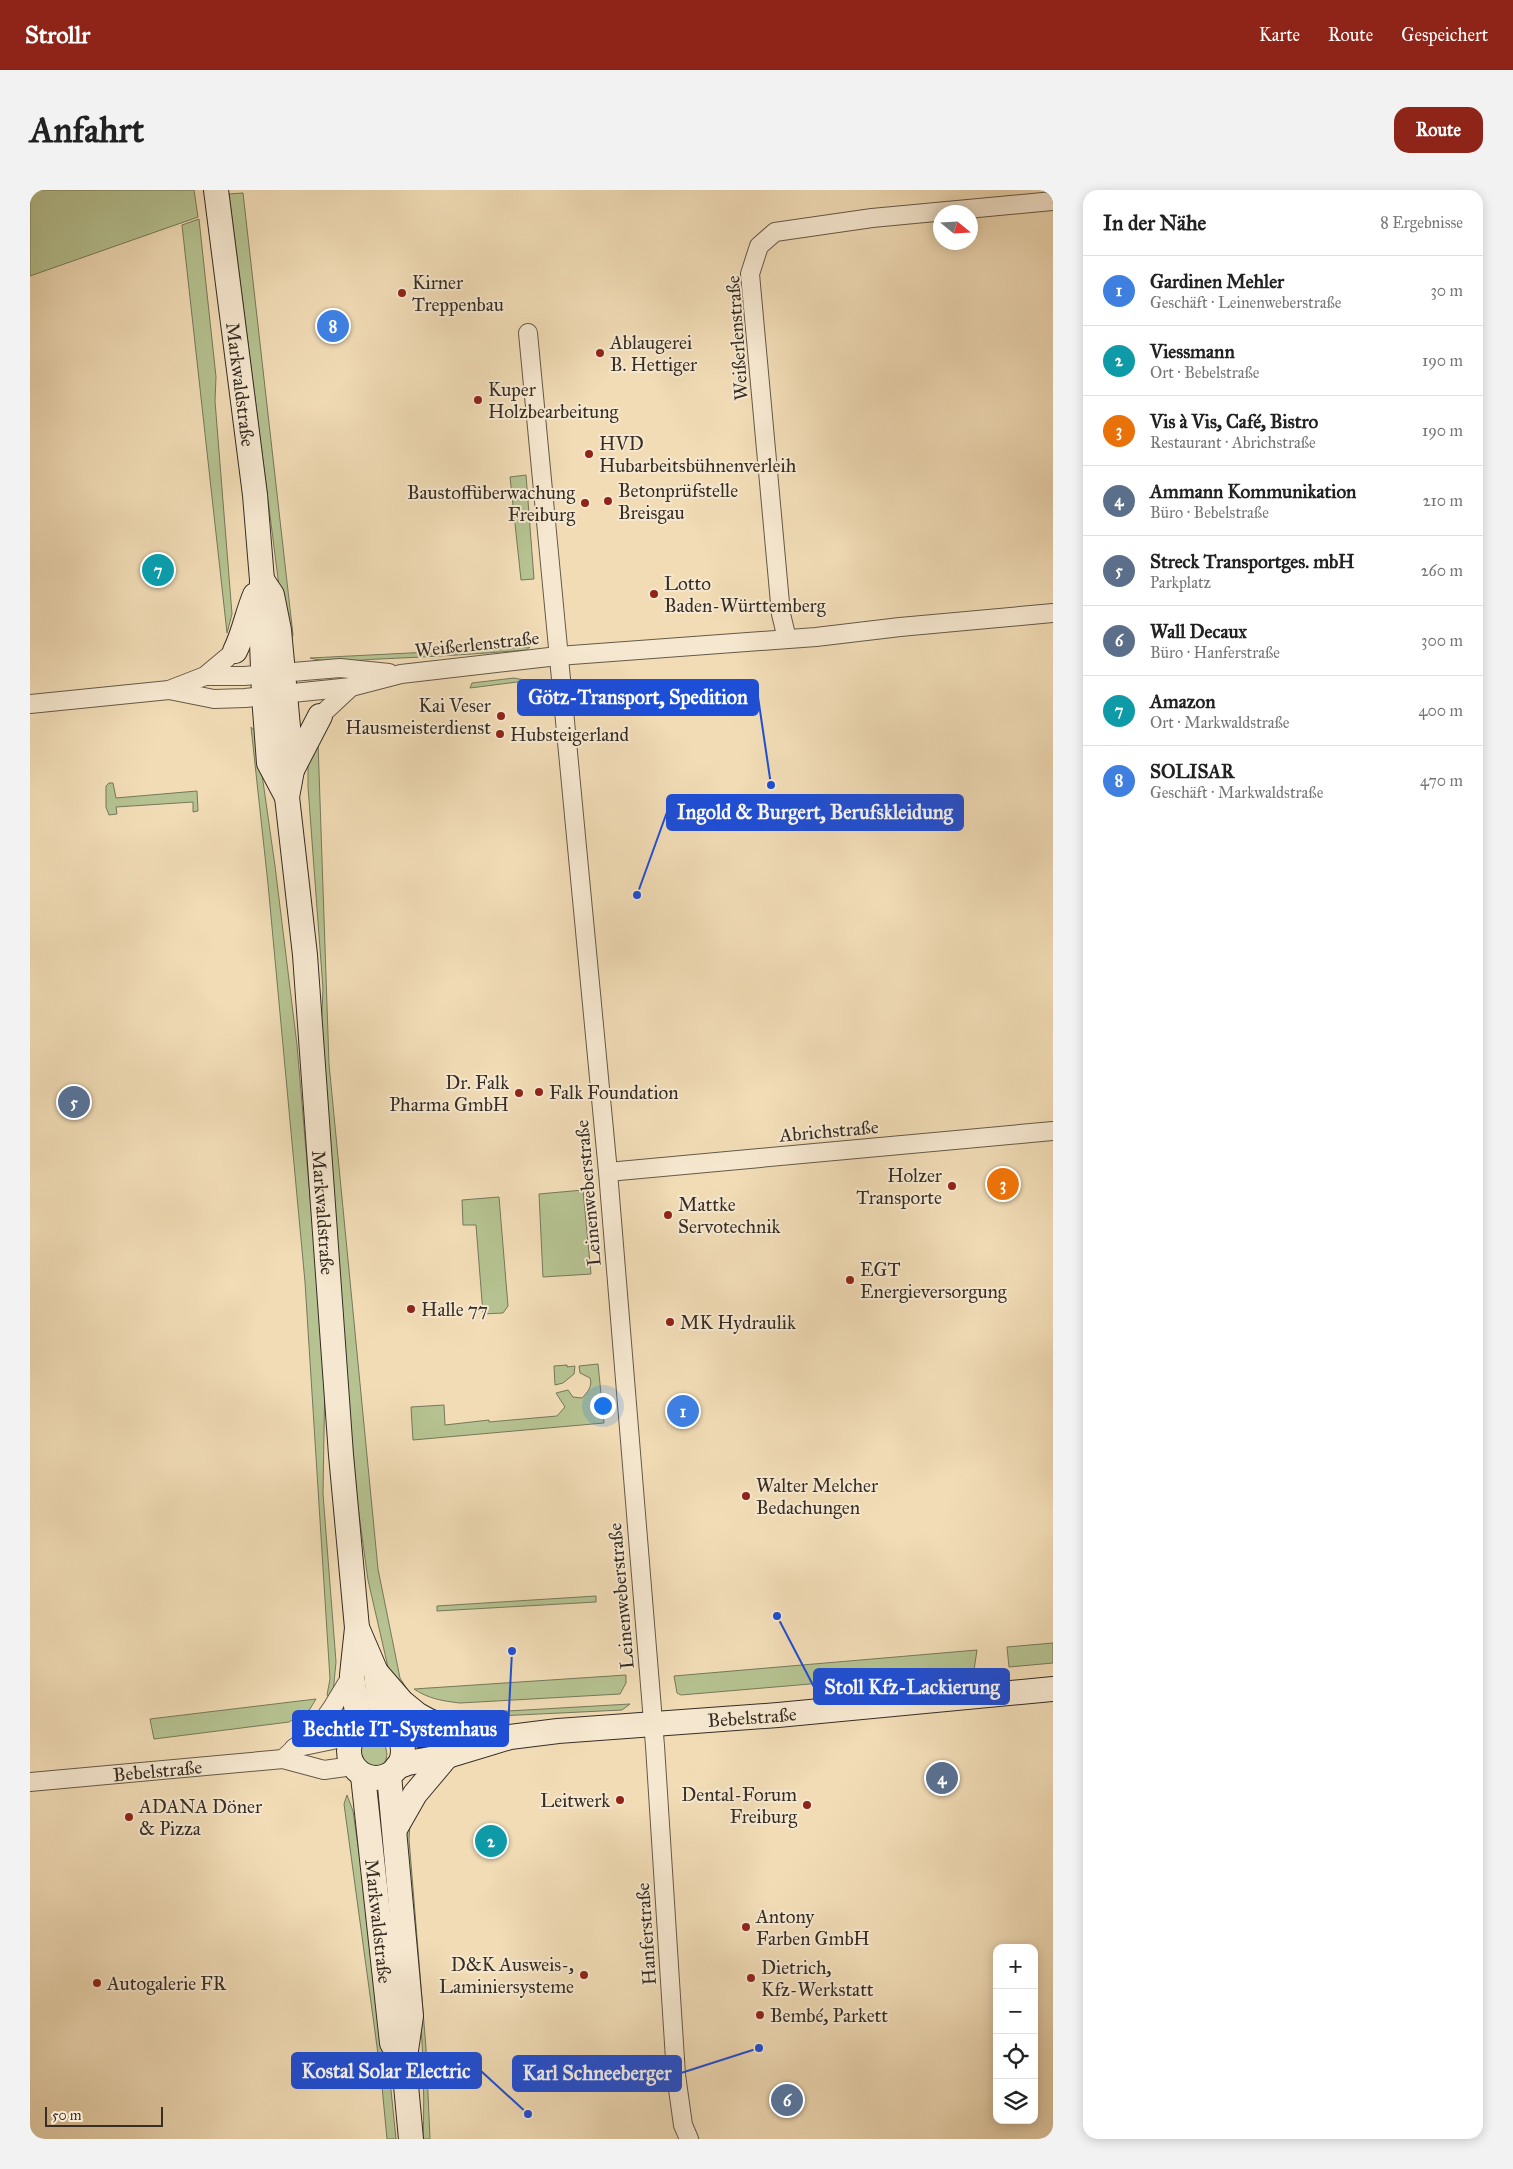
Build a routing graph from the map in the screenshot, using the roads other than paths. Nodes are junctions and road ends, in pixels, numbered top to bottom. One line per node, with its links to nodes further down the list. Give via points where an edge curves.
1 (216, 190): 4 (main road, Markwaldstraße, via 254,485)
2 (1053, 201): 6 (street, Weißerlenstraße, via 872,218 775,232 759,246 750,274)
3 (528, 332): 8 (street, Weißerlenstraße)
4 (262, 580): 7 (main road); 11 (main road, Markwaldstraße, via 272,595 279,630)
5 (1053, 613): 6 (street, Weißerlenstraße)
6 (787, 639): 8 (street, Weißerlenstraße)
7 (235, 651): 10 (street)
8 (558, 656): 9 (street, Weißerlenstraße); 19 (street, Leinenweberstraße)
9 (401, 674): 11 (street, Weißerlenstraße, via 340,668); 12 (street, Weißerlenstraße)
10 (205, 676): 11 (street); 13 (street)
11 (273, 684): 12 (street, Weißerlenstraße); 13 (street, via 245,698 214,699); 16 (main road, Markwaldstraße); 17 (main road, Markwaldstraße, via 269,763)
12 (351, 687): 15 (street)
13 (169, 690): 14 (street)
14 (30, 704)
15 (320, 716): 16 (main road)
16 (292, 770): 17 (main road, Markwaldstraße)
17 (287, 797): 20 (main road, Markwaldstraße, via 305,955 340,1445)
18 (1053, 1131): 19 (street, Abrichstraße)
19 (608, 1172): 24 (street, Leinenweberstraße)
20 (357, 1628): 21 (main road, Markwaldstraße); 22 (main road, Markwaldstraße)
21 (376, 1672): 25 (main road, Markwaldstraße, via 379,1704); 26 (main road, via 402,1702)
22 (352, 1674): 27 (main road, Markwaldstraße); 29 (street, via 320,1724)
23 (1053, 1689): 24 (main road, Bebelstraße)
24 (654, 1726): 28 (main road, Bebelstraße); 37 (street, Hanferstraße, via 676,2076 683,2125)
25 (390, 1728): 26 (main road, Bebelstraße, via 420,1735); 27 (main road, via 368,1725); 32 (main road, via 402,1744 401,1760)
26 (449, 1732): 28 (main road, Bebelstraße)
27 (356, 1733): 29 (street, Bebelstraße); 31 (main road, via 349,1746 349,1757)
28 (510, 1737): 30 (main road, Bebelstraße)
29 (288, 1754): 31 (street, Bebelstraße, via 324,1770); 33 (street, Bebelstraße)
30 (447, 1756): 32 (main road, Bebelstraße, via 408,1763); 34 (main road, via 415,1794)
31 (358, 1771): 32 (main road, via 378,1778); 35 (main road, Markwaldstraße, via 392,2043)
32 (393, 1771): 34 (main road, Markwaldstraße)
33 (30, 1782)
34 (395, 1829): 35 (main road, Markwaldstraße, via 411,2016)
35 (404, 2064): 36 (main road, Markwaldstraße)
36 (411, 2139)
37 (689, 2139)

